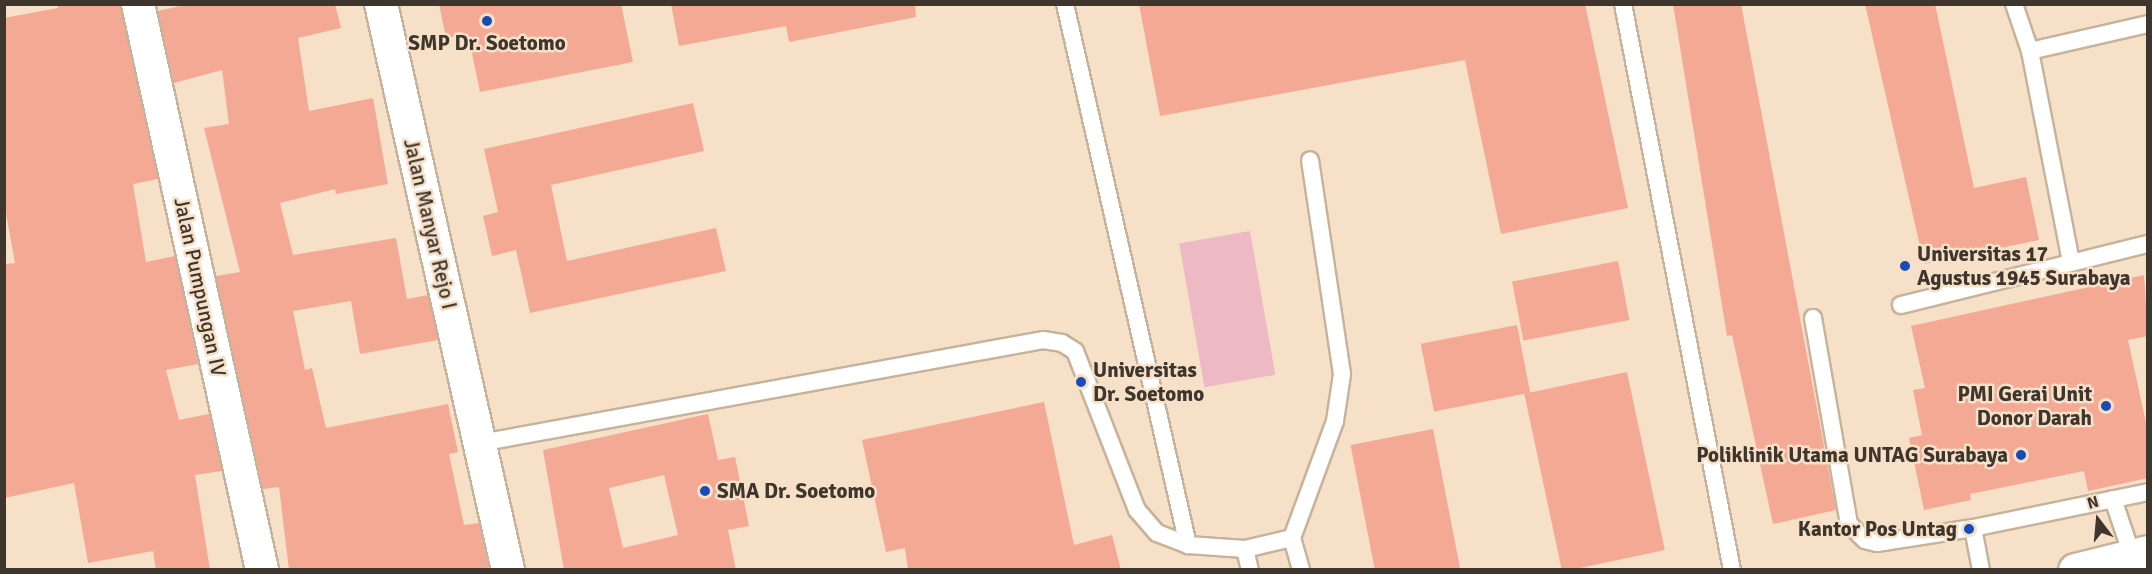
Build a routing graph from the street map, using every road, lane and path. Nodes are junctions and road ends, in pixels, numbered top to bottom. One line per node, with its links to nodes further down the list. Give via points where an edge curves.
1 (138, 4): 21 (street, Jalan Pumpungan IV)
2 (381, 4): 13 (street, Jalan Manyar Rejo I)
3 (1065, 4): 18 (lane)
4 (1623, 4): 25 (lane)
5 (2014, 4): 7 (lane)
6 (2148, 24): 7 (lane)
7 (2030, 51): 10 (lane)
8 (1310, 160): 17 (lane, via 1342,374 1335,421)
9 (2148, 244): 10 (lane)
10 (2071, 262): 11 (lane)
11 (1901, 305)
12 (1812, 318): 16 (lane, via 1849,524 1856,534 1877,543)
13 (480, 442): 18 (lane, via 1043,340 1062,342 1075,351 1084,368 1137,510 1157,533); 22 (street, Jalan Manyar Rejo I)
14 (2148, 492): 15 (lane)
15 (2113, 499): 16 (lane); 20 (lane)
16 (1974, 528): 26 (lane)
17 (1292, 538): 19 (lane); 24 (lane)
18 (1188, 545): 19 (lane)
19 (1245, 549): 23 (lane)
20 (2140, 554): 27 (main road)
21 (262, 570)
22 (508, 570)
23 (1250, 570)
24 (1301, 570)
25 (1732, 570)
26 (1981, 570)
27 (2074, 570)

